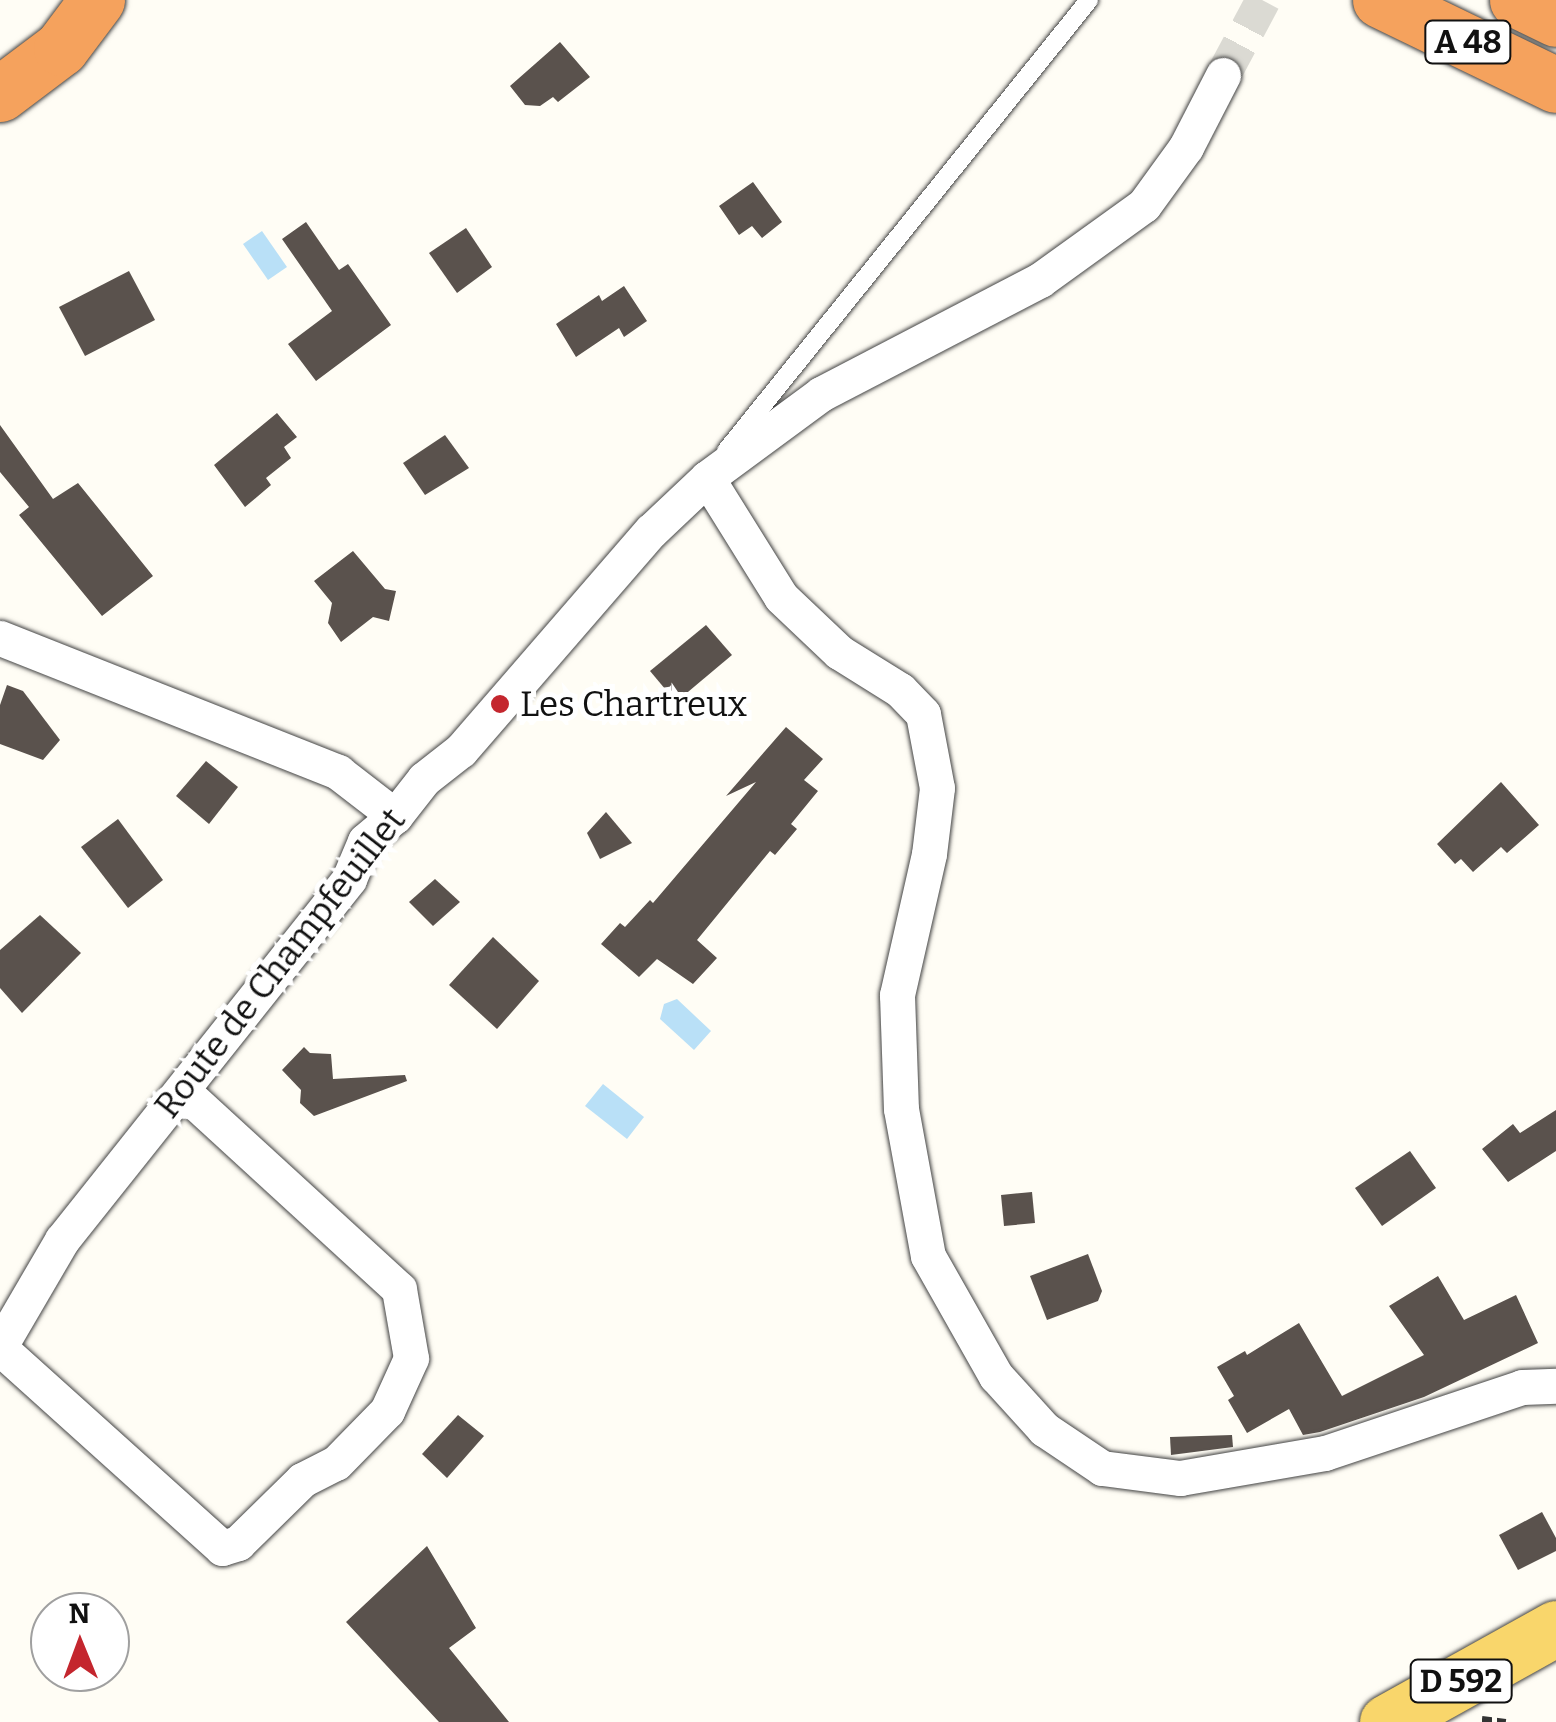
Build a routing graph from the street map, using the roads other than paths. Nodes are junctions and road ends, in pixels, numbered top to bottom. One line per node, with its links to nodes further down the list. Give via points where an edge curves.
1 (94, 0): 8 (highway); 11 (highway, via 61,48)
2 (1090, 0): 12 (lane, via 758,406)
3 (1380, 0): 10 (highway, A 48)
4 (1517, 0): 7 (highway, A 48)
5 (1540, 0): 6 (highway)
6 (1556, 11)
7 (1556, 19)
8 (0, 61)
9 (1223, 75): 12 (street, Route de Champfeuillet, via 1186,148 1144,205 1040,280 821,394)
10 (1556, 85)
11 (0, 94)
12 (707, 478): 14 (street, Route de Champfeuillet, via 628,556); 17 (street, via 781,597 922,714 937,788 897,995 901,1109 928,1256 996,1376 1044,1428 1102,1468 1180,1478 1326,1452 1522,1387)
13 (0, 638): 14 (street, via 338,772)
14 (396, 816): 15 (street, Route de Champfeuillet, via 366,842 349,879)
15 (182, 1090): 16 (street, Route de Champfeuillet, via 62,1240); 16 (street, via 399,1290 411,1358 387,1411 336,1464 302,1480 238,1543 222,1548)
16 (0, 1347)
17 (1556, 1386)
18 (1546, 1634): 19 (main road, D 592)
19 (1387, 1722)

